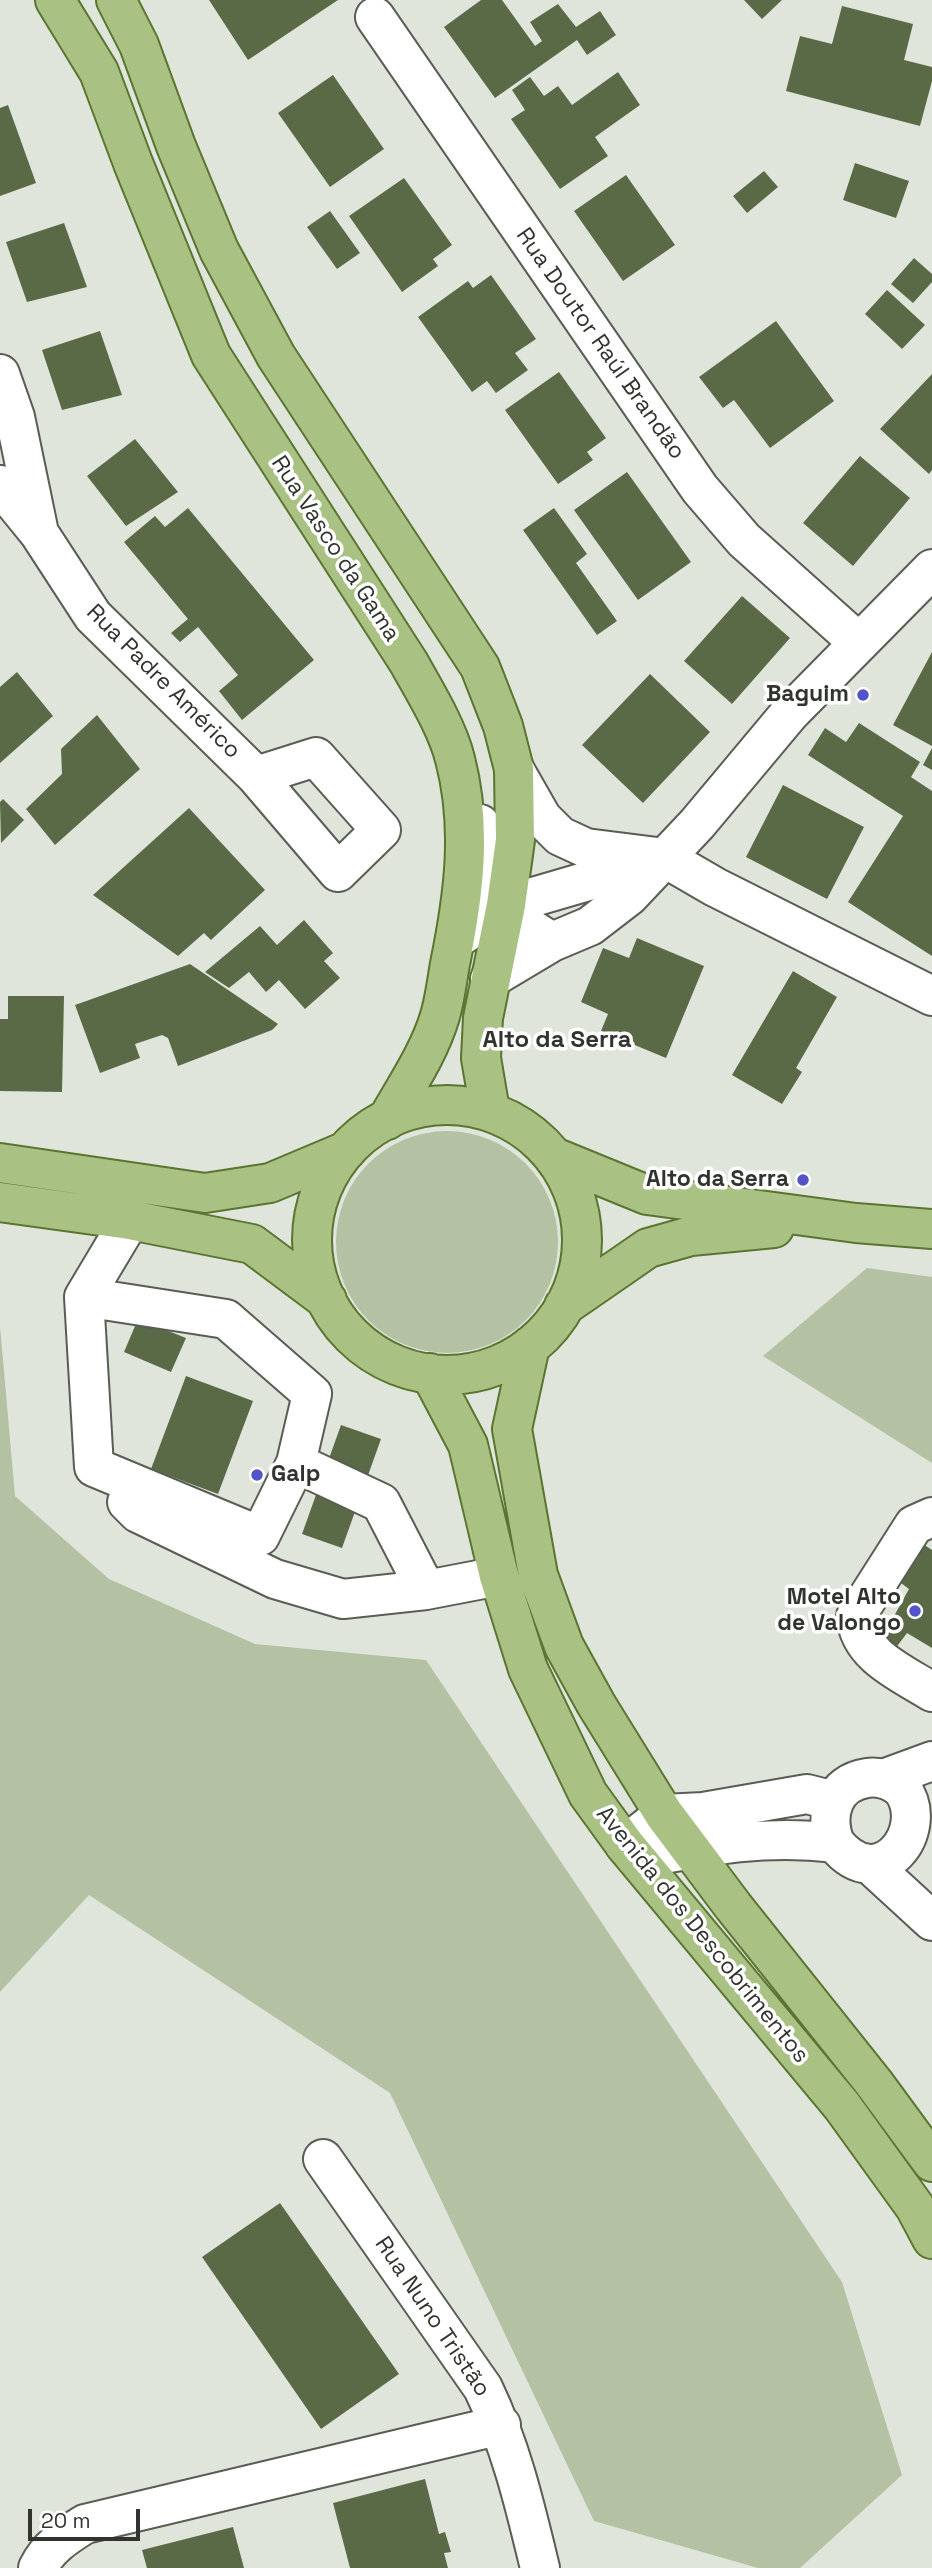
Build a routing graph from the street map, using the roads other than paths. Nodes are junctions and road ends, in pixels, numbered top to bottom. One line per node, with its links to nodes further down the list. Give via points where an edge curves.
1 (55, 0): 9 (main road, Rua Vasco da Gama, via 99,72 211,355 409,663)
2 (117, 0): 10 (main road, via 219,250 276,356 480,667)
3 (375, 17): 8 (street, Rua Doutor Raúl Brandão, via 700,489 744,540)
4 (0, 374): 6 (street, via 15,417)
5 (0, 485): 6 (street, Rua Padre Américo)
6 (39, 533): 11 (street, Rua Padre Américo, via 93,616)
7 (927, 582): 8 (street)
8 (859, 643): 12 (street, via 789,715)
9 (432, 707): 13 (street, via 465,746 476,779 480,873); 14 (main road, Rua Vasco da Gama, via 455,757 463,802 466,868)
10 (514, 769): 12 (street, via 542,818 560,836 586,848); 13 (main road, via 515,841)
11 (256, 776)
12 (665, 858): 13 (street); 15 (street, via 629,896 590,926); 17 (street)
13 (506, 905): 14 (street); 15 (street, via 522,923); 16 (main road)
14 (455, 940): 19 (main road, Rua Vasco da Gama, via 440,1016 425,1055)
15 (552, 942): 16 (street)
16 (491, 979): 18 (main road, via 481,1058)
17 (932, 996)
18 (490, 1111): 19 (main road, via 437,1105); 21 (main road, via 536,1137)
19 (387, 1120): 20 (main road)
20 (346, 1151): 22 (main road, via 270,1183 205,1193); 28 (main road, via 325,1185 313,1223 317,1276)
21 (554, 1157): 25 (main road, via 647,1195); 29 (main road, via 573,1192 582,1230 575,1282)
22 (0, 1163)
23 (0, 1202): 24 (main road)
24 (130, 1220): 27 (street); 28 (main road, via 252,1244)
25 (856, 1223): 26 (main road); 29 (main road, via 691,1236 648,1248)
26 (932, 1229)
27 (84, 1297): 32 (street, via 226,1319 312,1394); 33 (street)
28 (327, 1300): 31 (main road, via 341,1323 370,1350 404,1368)
29 (564, 1306): 30 (main road)
30 (530, 1346): 31 (main road, via 483,1370); 41 (main road, Avenida dos Descobrimentos, via 512,1429 538,1575 564,1646)
31 (430, 1373): 35 (main road, Avenida dos Descobrimentos, via 468,1445)
32 (296, 1463): 33 (street, via 260,1536); 36 (street, via 381,1503)
33 (94, 1467): 36 (street, via 138,1513 275,1579 343,1599)
34 (932, 1517): 37 (street, via 914,1525 856,1616 857,1631 873,1654)
35 (499, 1577): 36 (street); 46 (main road, Avenida dos Descobrimentos, via 528,1669 550,1716 588,1794)
36 (426, 1590)
37 (932, 1692)
38 (932, 1761): 39 (street)
39 (883, 1779): 40 (street, via 855,1781); 42 (street, via 906,1793)
40 (834, 1801): 41 (street, via 807,1794); 44 (street, via 829,1815)
41 (664, 1814): 45 (main road, Avenida dos Descobrimentos); 46 (street)
42 (919, 1824): 47 (street, via 892,1860); 48 (street)
43 (749, 1840): 44 (street); 45 (street); 49 (street, via 733,1878)
44 (835, 1843): 47 (street, via 844,1855)
45 (689, 1849): 46 (street); 49 (main road, Avenida dos Descobrimentos)
46 (631, 1852): 53 (main road, Avenida dos Descobrimentos, via 842,2106 915,2207)
47 (871, 1865): 50 (street)
48 (932, 1891)
49 (733, 1906): 52 (main road, Avenida dos Descobrimentos)
50 (932, 1921)
51 (323, 2159): 54 (street, Rua Nuno Tristão, via 483,2388)
52 (932, 2162)
53 (932, 2239)
54 (500, 2425): 55 (street, via 85,2524); 56 (street, Rua Nuno Tristão)
55 (49, 2554)
56 (540, 2568)

